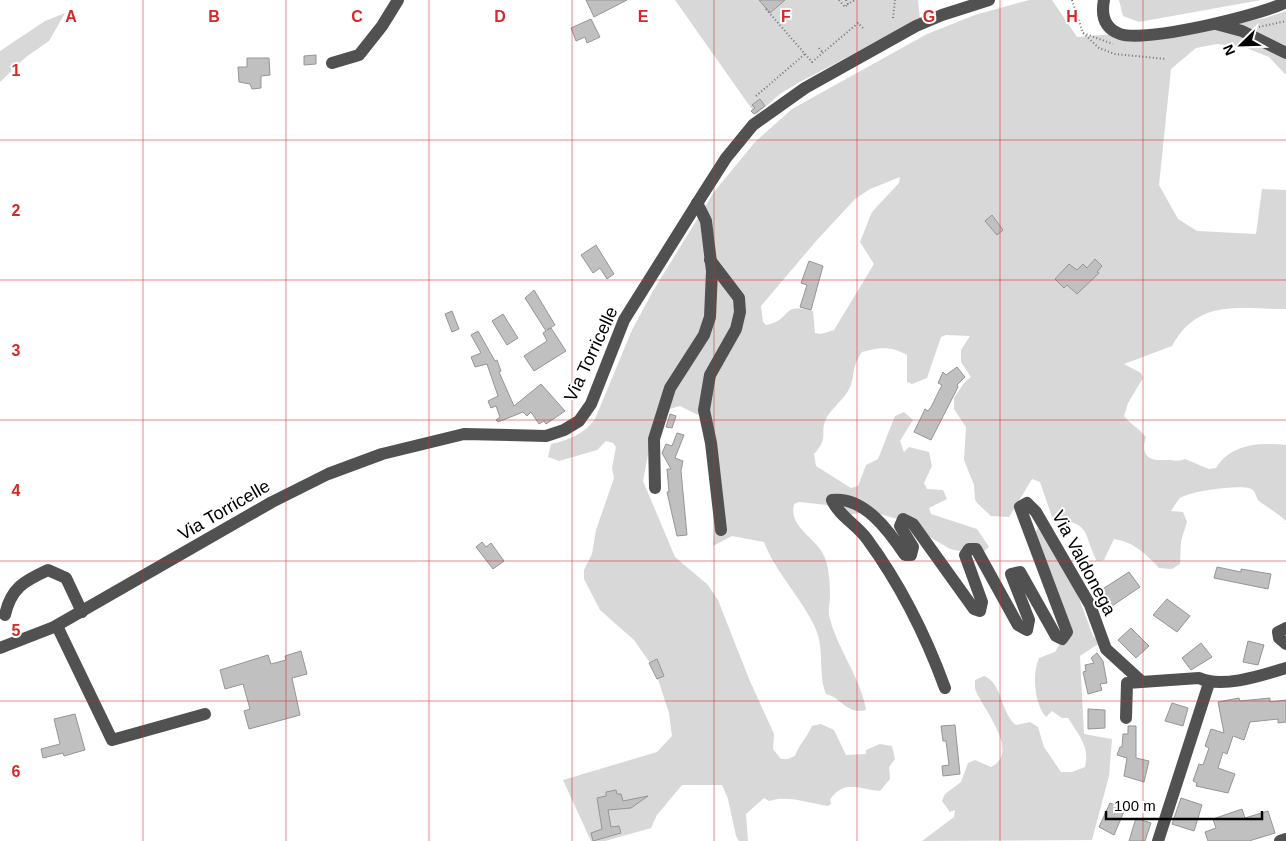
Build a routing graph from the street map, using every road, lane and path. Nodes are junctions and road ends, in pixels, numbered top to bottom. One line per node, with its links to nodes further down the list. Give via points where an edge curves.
1 (398, 0): 24 (street, via 359,55)
2 (839, 0): 10 (path, via 845,7)
3 (846, 0): 10 (path)
4 (855, 0): 10 (path)
5 (895, 0): 12 (path)
6 (989, 0): 26 (street, Via Torricelle, via 916,26 777,107 753,125 726,158)
7 (1072, 0): 17 (path)
8 (1104, 0): 18 (street, via 1101,12 1107,26)
9 (1286, 2): 14 (street, via 1256,14)
10 (848, 4)
11 (766, 9): 22 (path)
12 (893, 18)
13 (1286, 21): 16 (path)
14 (1213, 23): 16 (street); 18 (street, via 1164,33)
15 (864, 29): 20 (path, via 858,23)
16 (1242, 32): 21 (street)
17 (1083, 33): 18 (path, via 1112,44); 23 (path, via 1099,48 1115,54)
18 (1121, 34)
19 (819, 48): 20 (path)
20 (823, 52): 22 (path, via 812,62)
21 (1286, 53)
22 (805, 54): 25 (path)
23 (1166, 59)
24 (332, 63)
25 (756, 96)
26 (697, 203): 27 (street, via 706,221); 30 (street, Via Torricelle, via 624,320 591,404 578,421 546,436 464,434 382,454 328,474 254,512)
27 (710, 260): 28 (street, via 710,317 704,335 670,388 654,439); 29 (street, via 739,298 740,312 736,329 710,375 704,410 711,443)
28 (654, 488)
29 (720, 530)
30 (82, 612): 31 (street, via 66,578 48,570 29,579 9,597); 32 (street, Via Torricelle)
31 (5, 615)
32 (57, 626): 35 (street, Via Torricelle); 40 (street, via 108,741)
33 (1286, 628): 34 (street, via 1278,632)
34 (1286, 644)
35 (0, 648)
36 (1286, 668): 38 (street, via 1262,676)
37 (1140, 682): 38 (street, via 1199,678); 39 (street, Via Valdonega, via 1106,649 1090,604 1036,512 1027,503 1020,507 1066,632 1062,639 1056,636 1020,572 1011,574 1029,620 1027,630 1018,625 976,549 969,549 965,555 982,602 980,611 974,609 913,524 903,520 900,526 913,547 911,555 905,555 872,515 843,498 832,500 867,538 887,569 918,624); 41 (street, via 1127,683)
38 (1209, 683): 43 (street)
39 (945, 688)
40 (205, 714)
41 (1126, 718)
42 (1286, 839): 44 (street)
43 (1158, 841)
44 (1280, 841)

